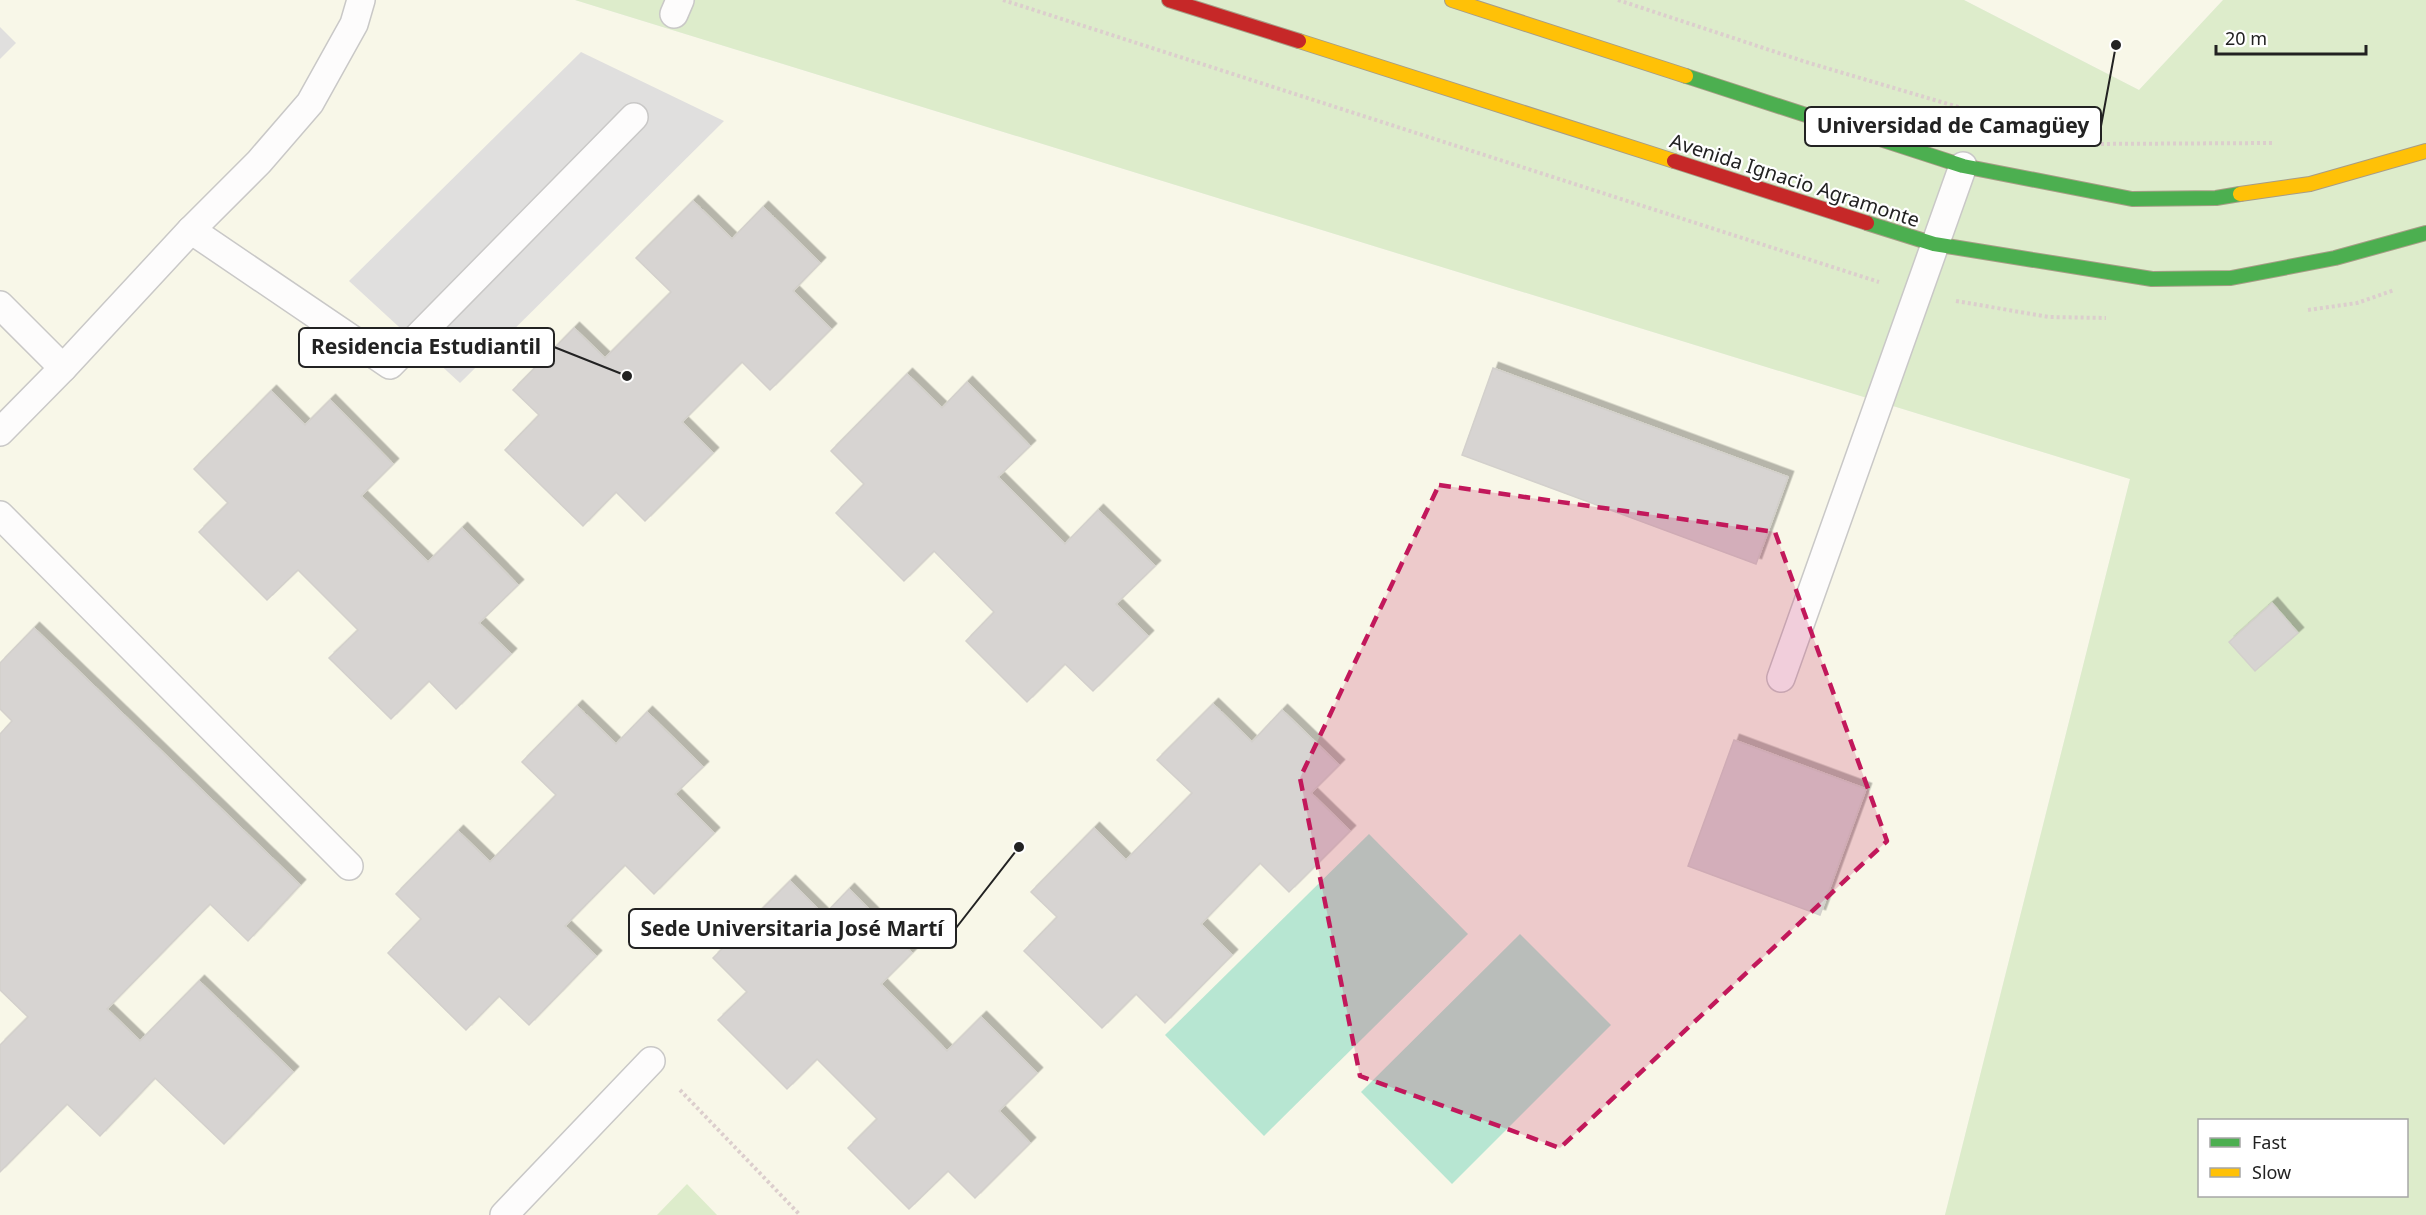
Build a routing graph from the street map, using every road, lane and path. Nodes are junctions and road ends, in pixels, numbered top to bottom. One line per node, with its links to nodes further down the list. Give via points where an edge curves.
1 (361, 0): 11 (lane, via 354,24 310,103 259,162)
2 (1169, 0): 13 (main road, Avenida Ignacio Agramonte)
3 (1452, 0): 10 (main road)
4 (1618, 0): 6 (path, via 1806,62)
5 (634, 117): 11 (lane, via 390,365)
6 (2073, 141)
7 (2281, 143): 8 (path)
8 (2084, 144)
9 (2426, 151): 10 (main road, via 2310,184 2216,198 2132,199)
10 (1963, 166): 13 (lane)
11 (191, 230): 15 (lane)
12 (2426, 233): 13 (main road, Avenida Ignacio Agramonte, via 2335,258 2231,278 2152,279)
13 (1934, 244): 18 (lane)
14 (0, 305): 15 (lane)
15 (63, 368): 16 (lane)
16 (0, 432)
17 (0, 515): 19 (lane)
18 (1780, 678)
19 (349, 866)
20 (651, 1061): 21 (lane); 22 (path)
21 (504, 1215)
22 (800, 1215)

